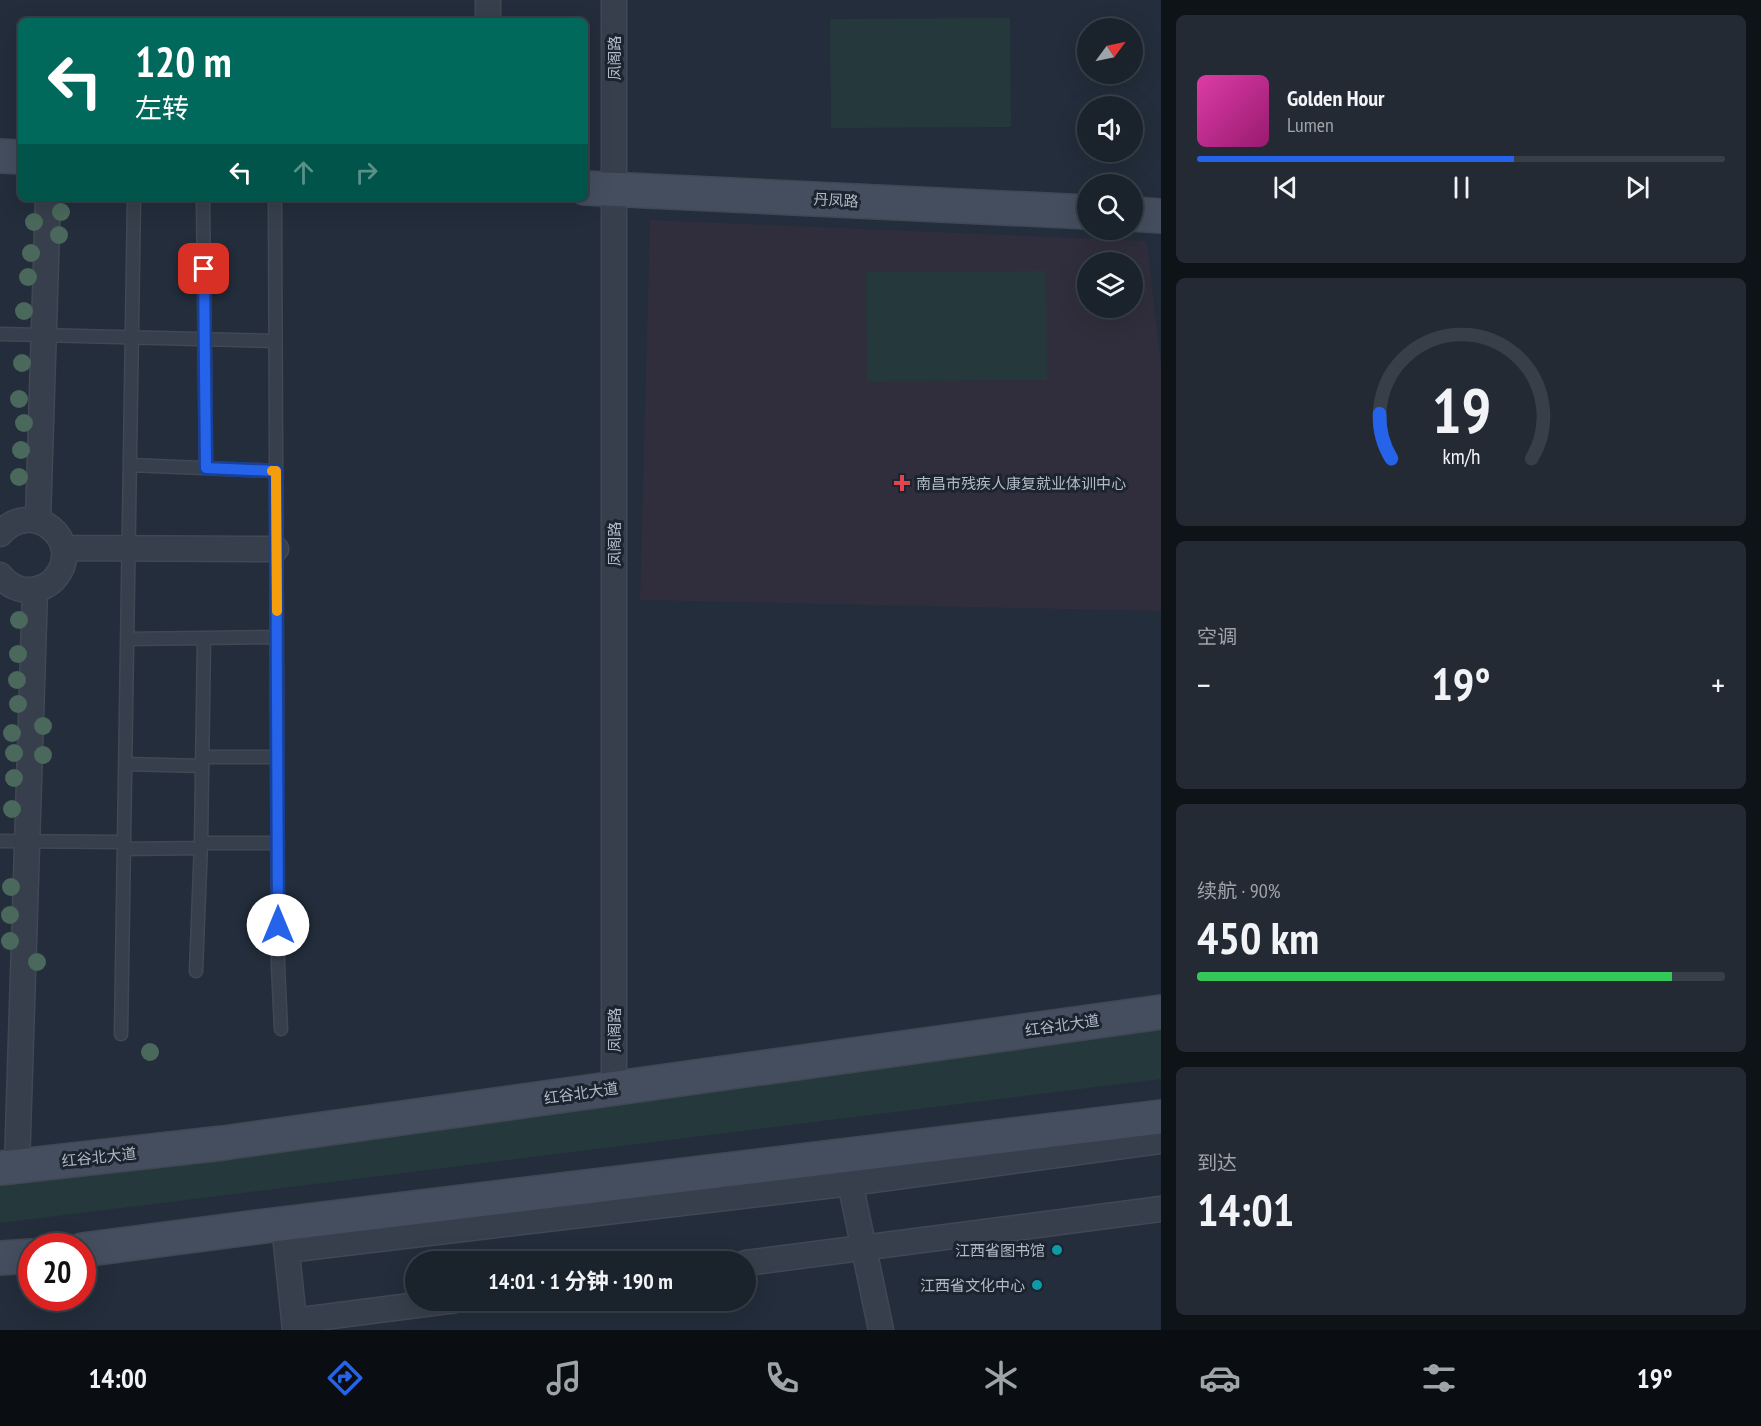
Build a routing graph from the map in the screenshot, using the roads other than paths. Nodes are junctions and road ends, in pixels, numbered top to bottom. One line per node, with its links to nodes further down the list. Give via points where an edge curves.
1 (488, 0): 3 (street)
2 (614, 0): 6 (street, 凤阁路)
3 (488, 18)
4 (0, 156): 5 (main road)
5 (18, 157)
6 (599, 189): 11 (main road, 丹凤路); 44 (street, 凤阁路)
7 (48, 201): 15 (street)
8 (134, 201): 16 (lane)
9 (203, 201): 17 (lane)
10 (275, 201): 18 (lane)
11 (1077, 211)
12 (1143, 215): 13 (main road)
13 (1161, 216)
14 (0, 334): 15 (lane)
15 (43, 336): 16 (lane); 22 (street)
16 (132, 338): 17 (lane); 19 (lane)
17 (205, 339): 18 (lane); 20 (lane)
18 (275, 341): 21 (lane)
19 (130, 465): 20 (lane); 25 (lane)
20 (206, 468): 21 (lane)
21 (276, 471): 26 (lane)
22 (38, 520): 23 (street, via 18,521); 24 (street, via 54,531)
23 (0, 534)
24 (64, 548): 25 (street); 28 (street, via 58,575)
25 (129, 549): 26 (street); 31 (lane)
26 (276, 549): 29 (lane)
27 (0, 575): 28 (street, via 12,586)
28 (35, 590): 36 (street)
29 (277, 637): 30 (lane); 32 (lane)
30 (204, 638): 31 (lane); 33 (lane)
31 (127, 639): 34 (lane)
32 (277, 757): 33 (lane); 37 (lane)
33 (202, 762): 34 (lane); 39 (lane)
34 (125, 764): 38 (lane)
35 (0, 841): 36 (lane)
36 (27, 841): 38 (lane); 47 (street)
37 (278, 843): 39 (lane); 42 (lane)
38 (124, 845): 39 (lane); 43 (lane)
39 (201, 846): 40 (lane)
40 (196, 971)
41 (1161, 1012): 44 (main road, 红谷北大道)
42 (281, 1029)
43 (121, 1034)
44 (614, 1088): 47 (main road, 红谷北大道, via 223,1143)
45 (1161, 1117): 48 (main road)
46 (1161, 1141): 48 (street)
47 (8, 1167)
48 (848, 1169): 50 (main road); 51 (street)
49 (1161, 1209): 51 (street)
50 (286, 1237): 52 (main road); 57 (street)
51 (864, 1248): 55 (street); 58 (street)
52 (96, 1250)
53 (18, 1257): 54 (main road)
54 (0, 1258)
55 (756, 1262)
56 (405, 1308): 57 (street)
57 (294, 1326)
58 (881, 1330)

